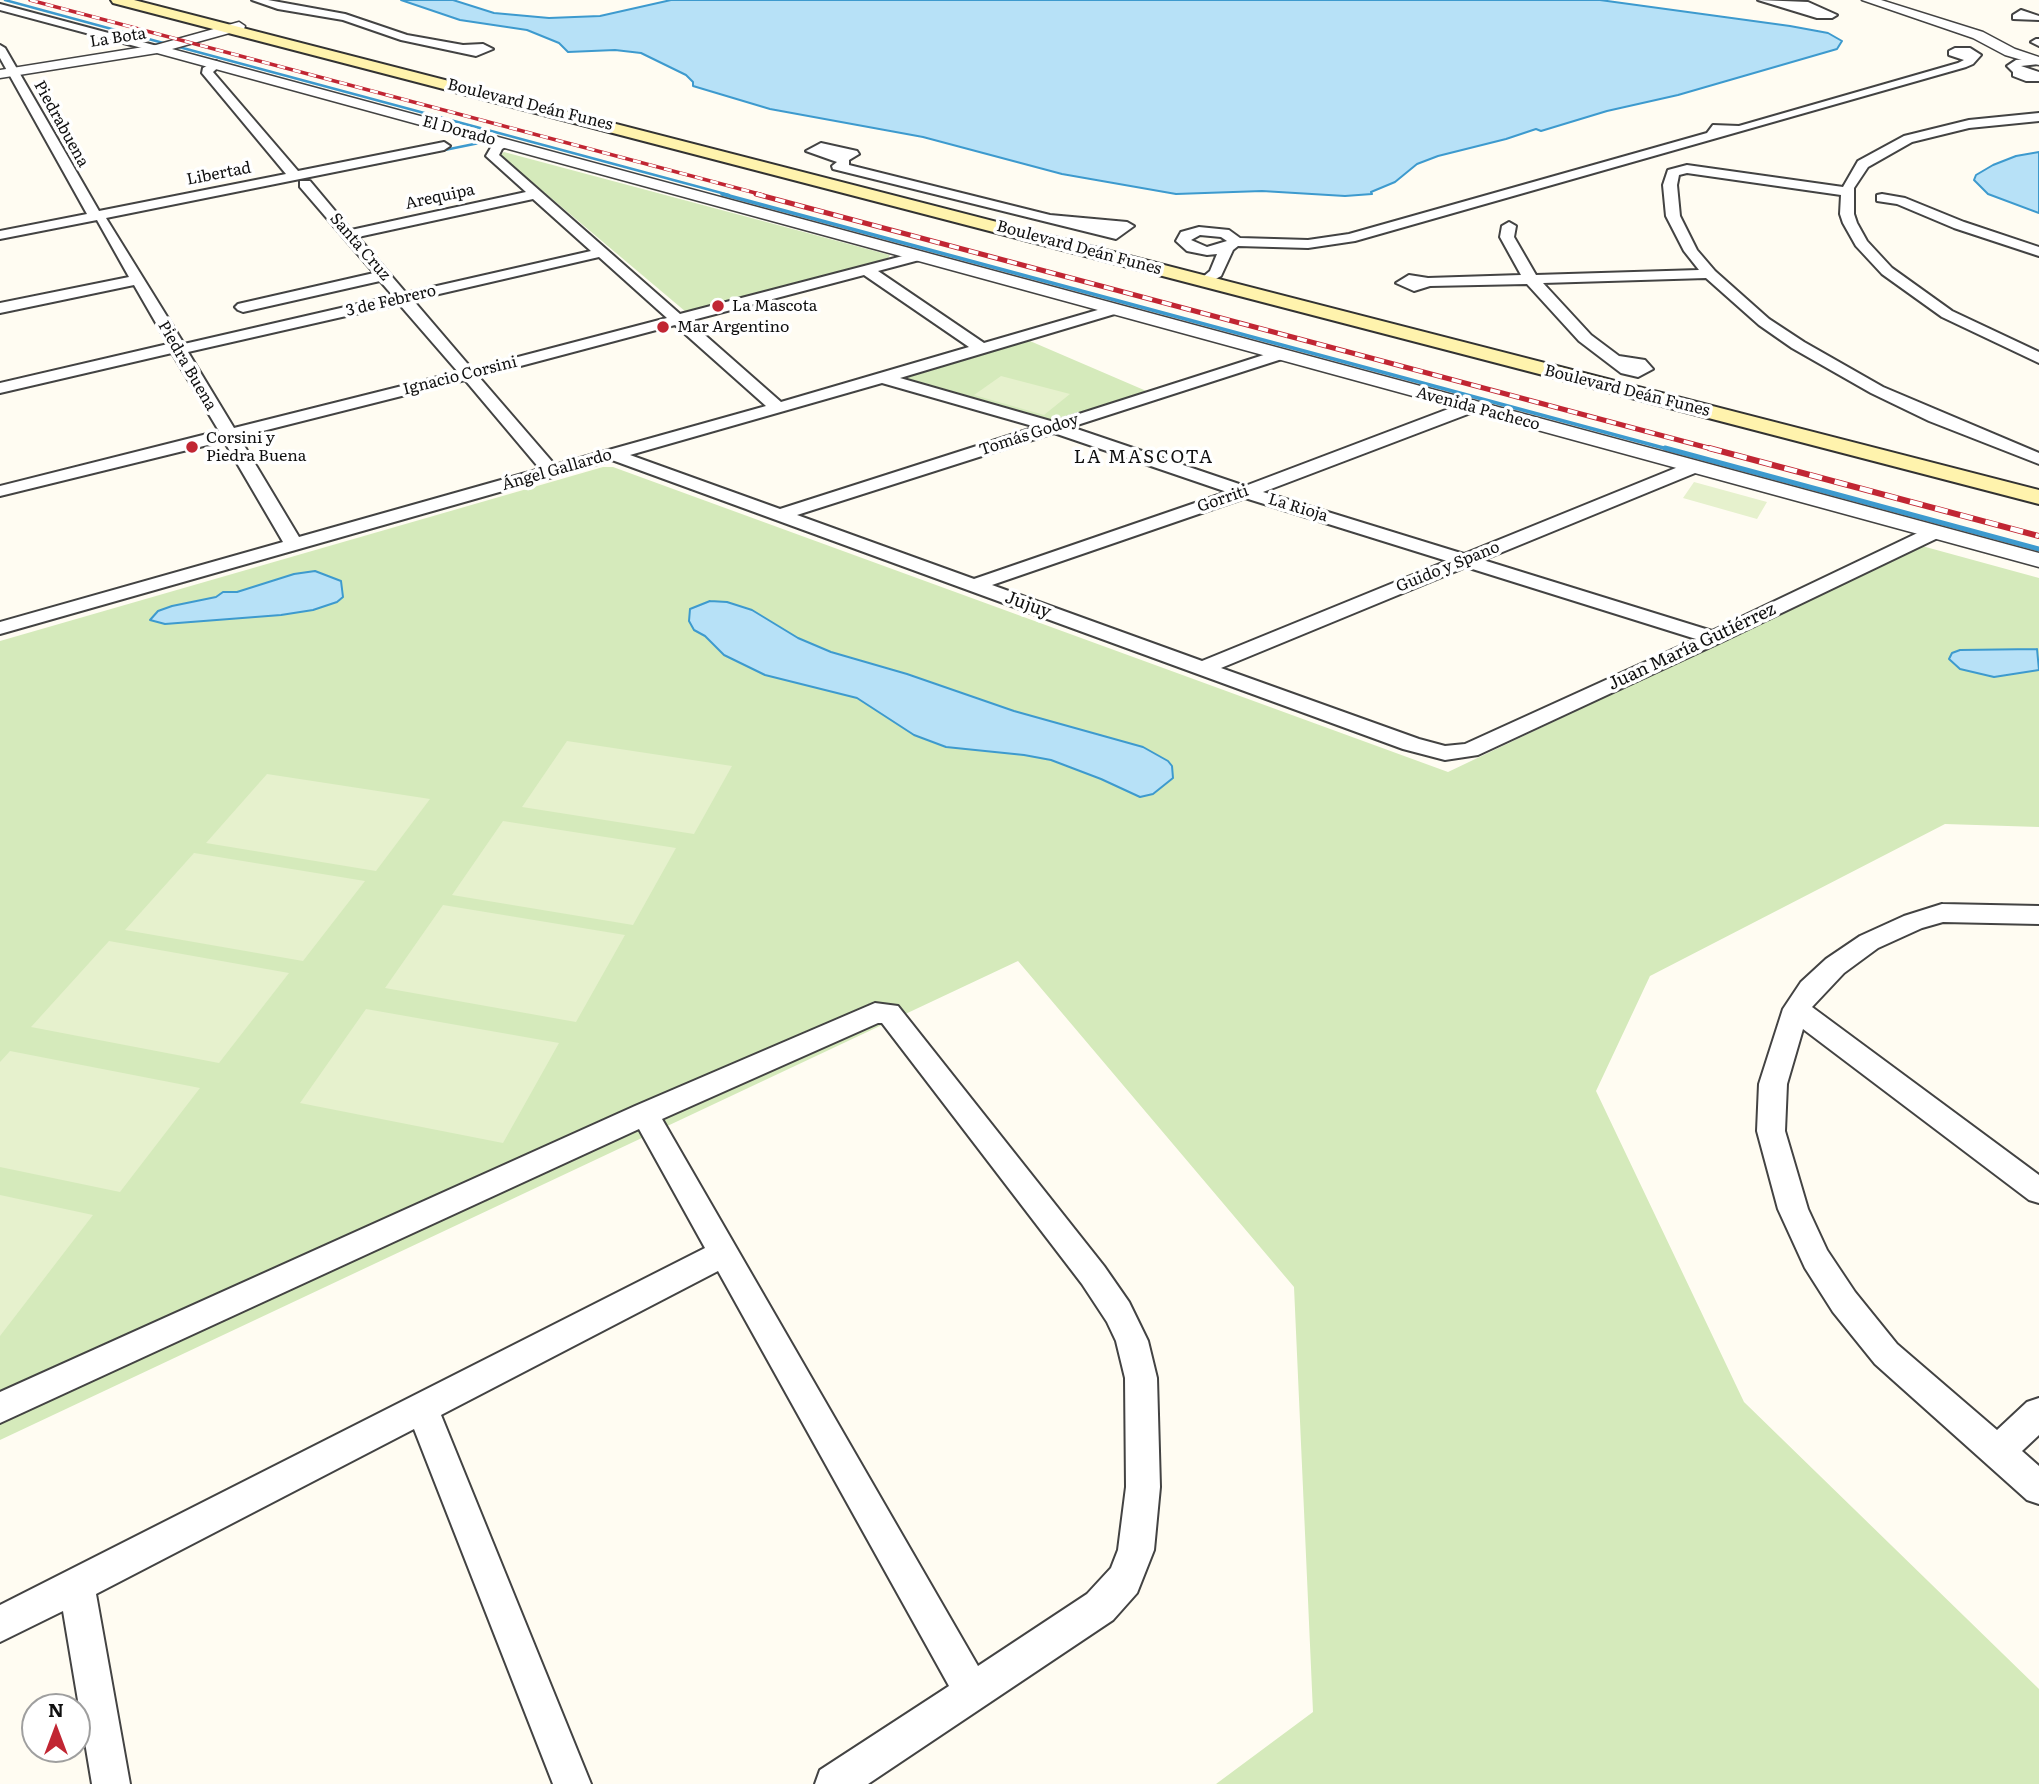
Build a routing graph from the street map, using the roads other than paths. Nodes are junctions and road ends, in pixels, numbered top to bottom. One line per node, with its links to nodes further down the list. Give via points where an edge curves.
1 (118, 0): 7 (main road, Boulevard Deán Funes)
2 (135, 0): 7 (main road, Boulevard Deán Funes)
3 (257, 0): 10 (street, via 345,16 405,38)
4 (1868, 0): 12 (street, via 1978,35)
5 (1880, 0): 8 (street, via 1970,29)
6 (0, 7): 11 (street, El Dorado)
7 (234, 27): 11 (street, La Bota); 22 (main road, Boulevard Deán Funes); 40 (main road, Boulevard Deán Funes)
8 (2035, 42): 12 (street, via 2004,41)
9 (0, 48): 16 (street, Piedrabuena)
10 (463, 48)
11 (157, 49): 15 (street, El Dorado); 16 (street, La Bota)
12 (2002, 51): 14 (street); 17 (street, via 2006,68)
13 (1971, 59): 32 (street, via 1736,129 1717,128 1712,130 1715,135 1350,238)
14 (2039, 61): 17 (street)
15 (216, 64): 19 (street, El Dorado); 24 (street, Santa Cruz, via 208,74)
16 (7, 73): 27 (street, Piedrabuena)
17 (2025, 74)
18 (2039, 117): 21 (street, via 1950,127 1908,139)
19 (505, 144): 25 (street, via 492,156); 36 (street, El Dorado)
20 (444, 146): 24 (street, Libertad)
21 (1878, 154): 23 (street); 26 (street, via 1858,168)
22 (834, 166): 28 (street); 40 (main road, Boulevard Deán Funes)
23 (1875, 179): 26 (street); 26 (street)
24 (300, 180): 27 (street, Libertad); 31 (street, Santa Cruz)
25 (537, 194): 31 (street, Arequipa); 34 (street)
26 (1862, 194): 35 (street, via 1911,205); 38 (street, via 1698,170 1676,171 1670,186 1673,216 1690,251); 52 (street, via 1847,214 1861,243 1896,278 1947,314)
27 (99, 219): 30 (street, Libertad); 42 (street, Piedra Buena)
28 (1050, 219)
29 (1518, 222): 41 (street, via 1506,232 1507,237)
30 (0, 234)
31 (350, 234): 39 (street, Santa Cruz)
32 (1231, 245): 33 (street); 33 (street, via 1230,236 1216,231 1191,232 1183,238 1186,245); 40 (street)
33 (1199, 250): 40 (street)
34 (604, 252): 44 (street, 3 de Febrero); 48 (street)
35 (2039, 252)
36 (918, 257): 37 (street, Ignacio Corsini); 47 (street, Avenida Pacheco)
37 (868, 271): 48 (street, Ignacio Corsini); 50 (street)
38 (1710, 274): 41 (street); 62 (street, via 1765,321 1835,367 1935,417)
39 (385, 275): 44 (street, Santa Cruz); 45 (street)
40 (1200, 276): 65 (main road, Boulevard Deán Funes); 68 (main road, Boulevard Deán Funes)
41 (1531, 279): 43 (street); 53 (street, via 1585,338)
42 (137, 280): 46 (street); 49 (street, Piedra Buena)
43 (1428, 282)
44 (404, 298): 49 (street, 3 de Febrero); 54 (street, Santa Cruz)
45 (243, 307)
46 (0, 309)
47 (1113, 310): 50 (street, Ángel Gallardo); 51 (street, Avenida Pacheco)
48 (679, 319): 54 (street, Ignacio Corsini); 57 (street)
49 (177, 348): 56 (street, 3 de Febrero); 60 (street, Piedra Buena)
50 (982, 349): 55 (street, Ángel Gallardo)
51 (1279, 355): 58 (street, Avenida Pacheco); 59 (street, Tomás Godoy)
52 (2039, 358)
53 (1615, 360)
54 (467, 374): 60 (street, Ignacio Corsini); 64 (street, Santa Cruz)
55 (882, 378): 57 (street, Ángel Gallardo); 59 (street, La Rioja)
56 (0, 388)
57 (777, 407): 61 (street, Ángel Gallardo)
58 (1470, 407): 63 (street, Avenida Pacheco); 67 (street, Gorriti)
59 (1054, 427): 67 (street, La Rioja); 69 (street, Tomás Godoy)
60 (228, 434): 66 (street, Ignacio Corsini); 71 (street, Piedra Buena)
61 (611, 454): 64 (street, Ángel Gallardo); 69 (street, Jujuy)
62 (2039, 459)
63 (1694, 467): 70 (street, Avenida Pacheco); 72 (street, Guido y Spano)
64 (551, 471): 71 (street, Ángel Gallardo)
65 (2039, 490)
66 (0, 492)
67 (1245, 492): 72 (street, La Rioja); 74 (street, Gorriti)
68 (2039, 497)
69 (779, 515): 74 (street, Jujuy)
70 (1935, 532): 73 (street, Avenida Pacheco); 76 (street, Juan María Gutiérrez)
71 (295, 546): 75 (street, Ángel Gallardo)
72 (1466, 560): 76 (street, La Rioja); 77 (street, Guido y Spano)
73 (2039, 560)
74 (975, 586): 77 (street, Jujuy)
75 (0, 628)
76 (1714, 638): 78 (street, Juan María Gutiérrez, via 1470,750)
77 (1203, 668): 78 (street, Jujuy)
78 (1445, 753)
79 (2034, 918): 80 (street, via 1942,913 1913,922 1835,966)
80 (1796, 1009): 82 (street); 87 (street, via 1773,1084 1771,1132 1793,1209 1816,1259 1886,1354)
81 (645, 1114): 83 (street); 84 (street); 91 (street, via 874,1013 889,1013 1118,1312 1132,1340 1140,1378 1143,1487 1136,1550 1124,1580 1100,1607)
82 (2039, 1191)
83 (723, 1254): 85 (street); 91 (street)
84 (0, 1408)
85 (422, 1408): 89 (street); 93 (street)
86 (2039, 1413): 87 (street)
87 (1997, 1452): 88 (street)
88 (2039, 1489)
89 (76, 1584): 90 (street); 92 (street)
90 (0, 1623)
91 (972, 1690): 94 (street)
92 (111, 1784)
93 (572, 1784)
94 (834, 1784)

